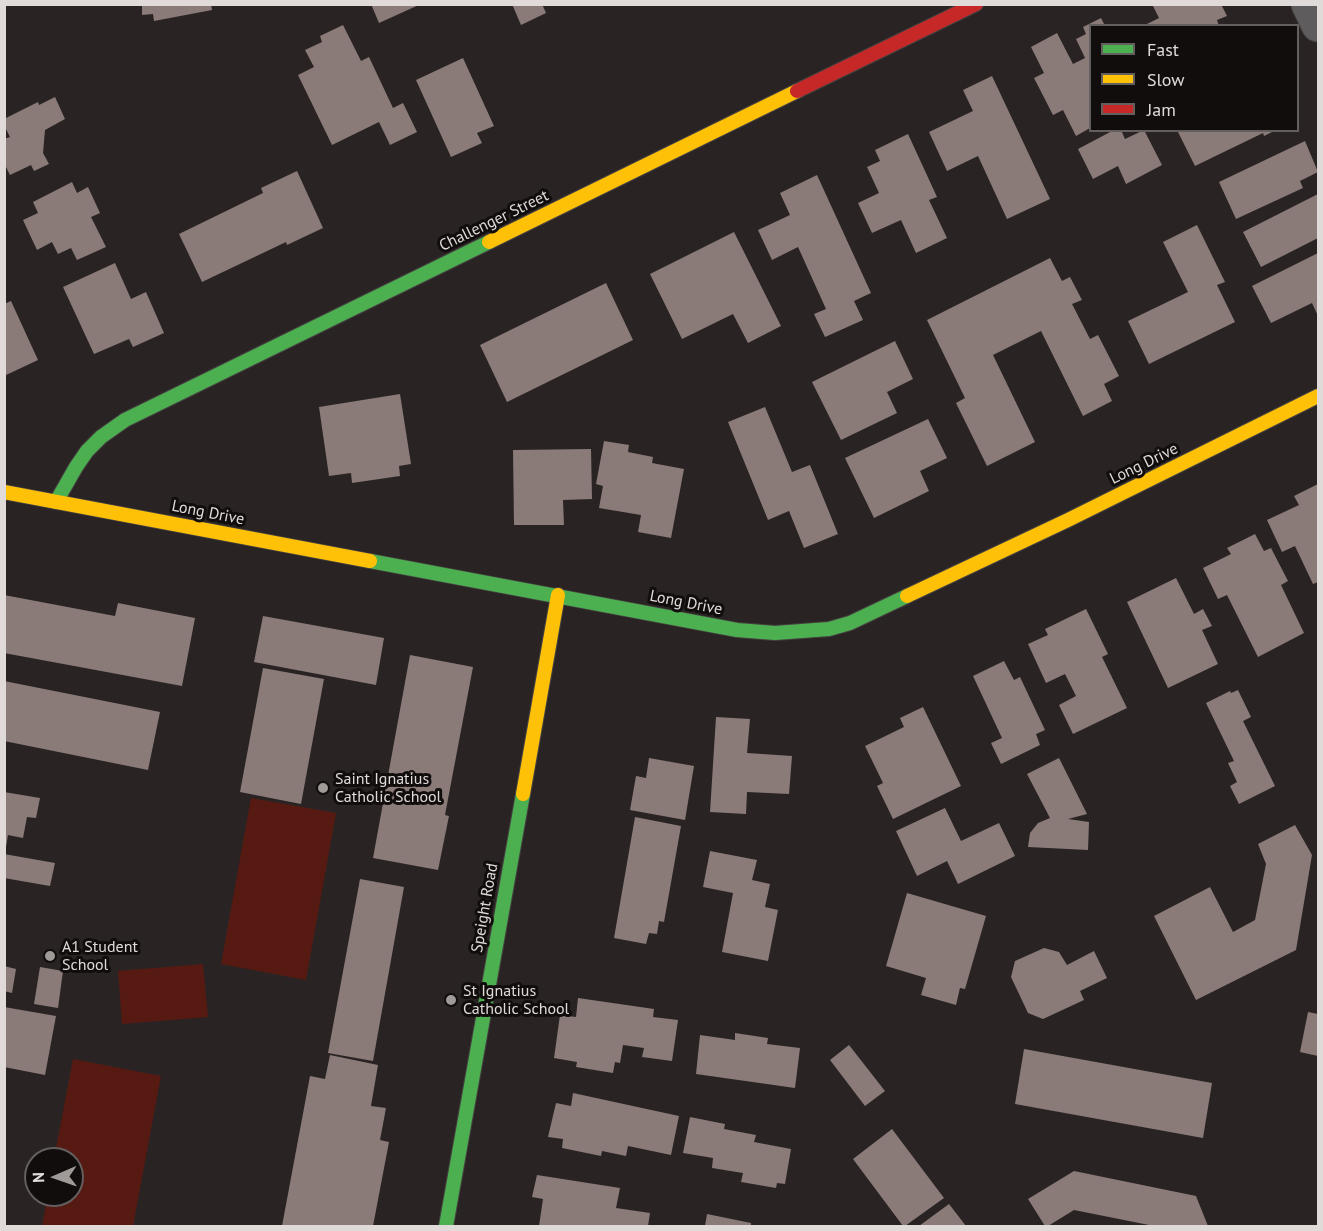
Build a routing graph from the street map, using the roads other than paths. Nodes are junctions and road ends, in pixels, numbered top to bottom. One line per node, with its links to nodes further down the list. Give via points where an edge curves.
1 (975, 4): 6 (street, Challenger Street, via 125,420 101,436 87,452)
2 (1308, 4): 3 (street)
3 (1318, 25)
4 (1318, 396): 7 (street, Long Drive, via 1068,520 850,623 829,629 775,633 737,630)
5 (4, 492): 6 (street, Long Drive)
6 (56, 502): 7 (street, Long Drive)
7 (558, 595): 8 (street, Speight Road)
8 (446, 1227)

